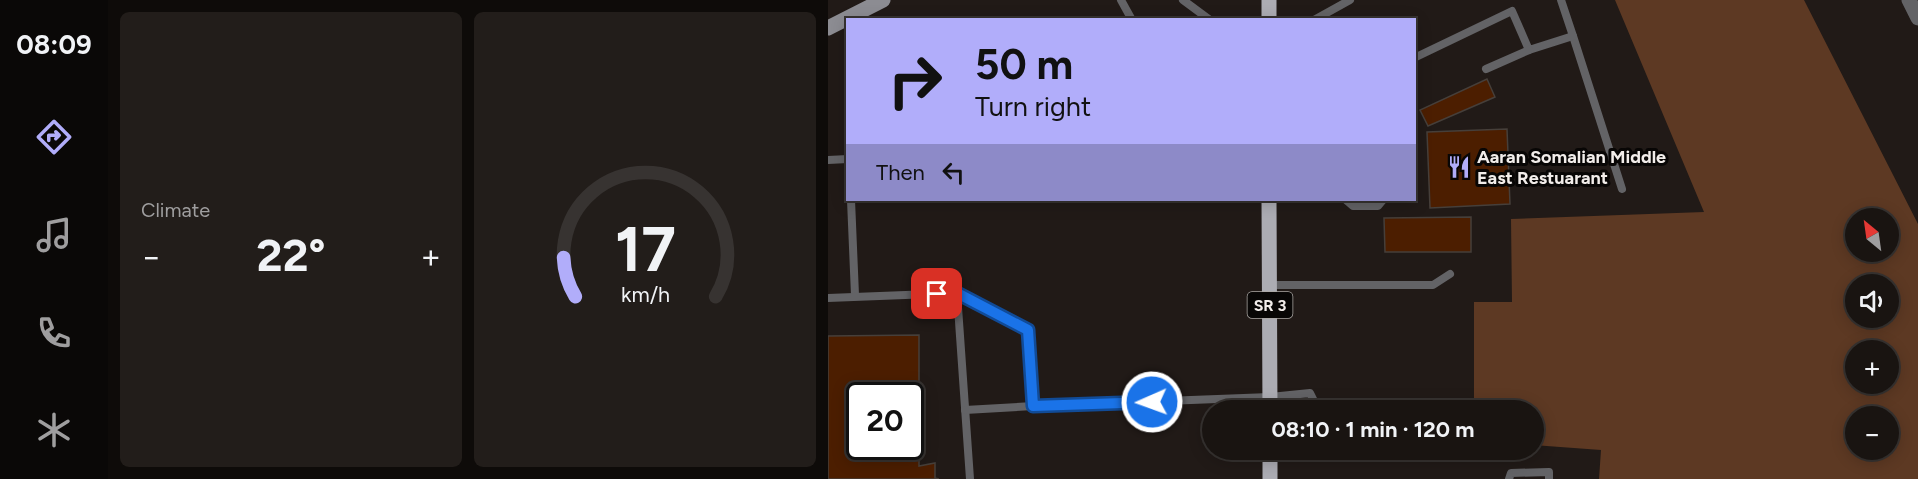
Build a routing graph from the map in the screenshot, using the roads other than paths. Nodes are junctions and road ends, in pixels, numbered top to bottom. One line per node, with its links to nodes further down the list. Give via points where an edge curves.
1 (884, 0): 8 (main road)
2 (1121, 0): 9 (lane)
3 (1183, 0): 10 (lane)
4 (1269, 0): 11 (main road)
5 (1350, 0): 12 (lane)
6 (1561, 0): 16 (lane)
7 (1909, 0): 13 (street)
8 (848, 18)
9 (1131, 18)
10 (1207, 18)
11 (1269, 18)
12 (1318, 18)
13 (1918, 18)
14 (846, 19): 15 (main road)
15 (828, 28)
16 (1573, 36): 17 (lane); 22 (lane)
17 (1529, 50): 18 (lane, via 1512,11); 19 (lane)
18 (1416, 57)
19 (1486, 69)
20 (846, 159): 21 (lane)
21 (828, 160)
22 (1622, 189)
23 (851, 201): 30 (lane)
24 (1269, 201): 28 (main road, SR 3)
25 (1347, 201): 26 (lane, via 1353,206 1378,206)
26 (1382, 201)
27 (1450, 274): 28 (lane, via 1433,285)
28 (1270, 285): 32 (main road, SR 3)
29 (957, 293): 30 (lane); 36 (lane, via 1028,330); 37 (lane)
30 (855, 296): 31 (lane)
31 (828, 298)
32 (1270, 400)
33 (1285, 400): 34 (lane, via 1310,393)
34 (1314, 400)
35 (1202, 405): 36 (lane)
36 (1033, 406): 37 (lane)
37 (965, 410): 39 (lane)
38 (1270, 460): 40 (main road)
39 (970, 479)
40 (1270, 479)
41 (1509, 479): 42 (lane, via 1511,473 1549,472)
42 (1549, 479)

